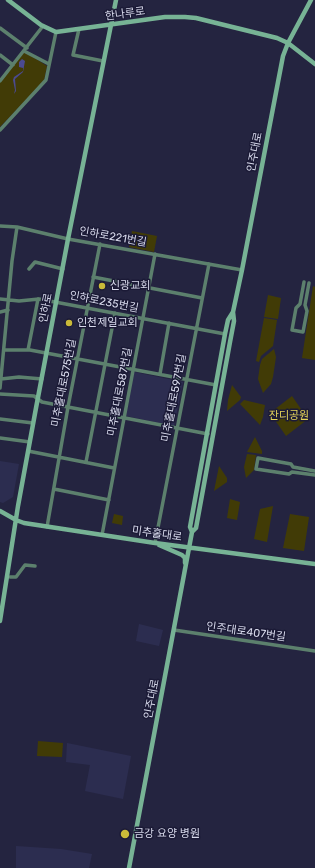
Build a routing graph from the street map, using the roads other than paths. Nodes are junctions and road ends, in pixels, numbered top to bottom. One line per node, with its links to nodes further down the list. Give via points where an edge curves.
1 (8, 0): 5 (main road, 한나루로)
2 (116, 0): 4 (main road, 인하로)
3 (311, 0): 9 (main road, 인주대로)
4 (111, 25): 7 (main road, 한나루로); 9 (main road, 한나루로, via 165,18 196,18); 12 (main road, 인하로)
5 (43, 26): 8 (main road, 한나루로); 10 (street)
6 (0, 28): 10 (street)
7 (79, 30): 8 (main road, 한나루로); 12 (street, via 73,55)
8 (56, 32): 13 (street)
9 (288, 43): 14 (main road, 한나루로); 26 (main road, 인주대로, via 283,56)
10 (26, 49): 13 (street); 15 (street)
11 (0, 55): 15 (street)
12 (104, 61): 20 (main road, 인하로)
13 (49, 64): 17 (street, via 46,80)
14 (315, 64)
15 (13, 65): 16 (street)
16 (0, 82)
17 (0, 130)
18 (0, 226): 19 (street, 인하로221번길)
19 (17, 227): 20 (street, 인하로221번길); 34 (street)
20 (68, 238): 21 (street, 인하로221번길); 25 (main road, 인하로)
21 (100, 244): 22 (street, 인하로221번길); 27 (street, 미추홀대로575번길)
22 (155, 254): 23 (street, 인하로221번길); 30 (street, 미추홀대로587번길)
23 (209, 264): 26 (street, 인하로221번길); 31 (street, 미추홀대로597번길)
24 (29, 269): 25 (street, via 35,262)
25 (63, 269): 35 (main road, 인하로)
26 (242, 270): 39 (main road, 인주대로)
27 (94, 277): 30 (street); 36 (street, 미추홀대로575번길)
28 (304, 282): 29 (street, via 292,330 303,332)
29 (309, 283)
30 (149, 287): 31 (street); 41 (street, 미추홀대로587번길)
31 (202, 298): 43 (street, 미추홀대로597번길)
32 (0, 299): 34 (street, 인하로235번길)
33 (38, 299): 34 (street, 인하로235번길); 35 (street, 인하로235번길); 48 (street)
34 (8, 300): 37 (street)
35 (57, 302): 36 (street, 인하로235번길); 49 (main road, 인하로)
36 (87, 308): 40 (street, 인하로235번길); 50 (street, 미추홀대로575번길)
37 (8, 310): 38 (street); 46 (street)
38 (0, 312)
39 (233, 312): 44 (main road, 인주대로); 68 (main road, 인주대로, via 234,321)
40 (115, 313): 41 (street, 인하로235번길); 51 (street)
41 (143, 318): 42 (street, 인하로235번길); 52 (street, 미추홀대로587번길)
42 (169, 323): 43 (street, 인하로235번길); 53 (street)
43 (197, 328): 44 (street, 인하로235번길); 56 (street, 미추홀대로597번길)
44 (225, 334): 57 (main road, 인주대로)
45 (0, 337): 46 (street)
46 (5, 338): 47 (street)
47 (2, 349): 48 (street); 54 (street)
48 (28, 350): 49 (street)
49 (47, 353): 50 (street); 55 (main road, 인하로)
50 (78, 359): 51 (street); 61 (street, 미추홀대로575번길)
51 (105, 364): 52 (street); 62 (street)
52 (133, 369): 53 (street); 63 (street, 미추홀대로587번길)
53 (160, 374): 56 (street)
54 (1, 377): 55 (street); 58 (street)
55 (42, 379): 60 (main road, 인하로)
56 (187, 379): 57 (street); 66 (street, 미추홀대로597번길)
57 (216, 385): 67 (main road, 인주대로)
58 (0, 388)
59 (0, 394): 60 (street)
60 (36, 398): 61 (street, via 42,402); 65 (main road, 인하로)
61 (68, 408): 62 (street); 72 (street, 미추홀대로575번길)
62 (96, 413): 63 (street); 73 (street)
63 (124, 418): 66 (street); 74 (street, 미추홀대로587번길)
64 (0, 419): 65 (street)
65 (34, 423): 70 (main road, 인하로)
66 (178, 428): 67 (street); 84 (street, 미추홀대로597번길)
67 (207, 434): 68 (street); 82 (main road, 인주대로, via 190,527)
68 (213, 435): 82 (main road, 인주대로, via 196,528)
69 (0, 438): 70 (street)
70 (30, 442): 71 (main road, 인하로)
71 (28, 451): 72 (street); 80 (main road, 인하로)
72 (60, 457): 73 (street); 77 (street, 미추홀대로575번길)
73 (86, 462): 74 (street)
74 (114, 468): 78 (street, 미추홀대로587번길)
75 (315, 470): 76 (street, via 258,458 256,469)
76 (315, 475)
77 (54, 489): 78 (street); 81 (street, 미추홀대로575번길)
78 (109, 500): 83 (street, 미추홀대로587번길)
79 (0, 511): 80 (main road, 미추홀대로)
80 (16, 520): 81 (main road, 미추홀대로); 91 (main road, 인하로)
81 (47, 527): 83 (main road, 미추홀대로)
82 (192, 532): 85 (main road, 인주대로)
83 (102, 535): 84 (main road, 미추홀대로)
84 (155, 543): 85 (main road, 미추홀대로); 88 (main road, via 185,558)
85 (190, 548): 86 (main road, 미추홀대로); 88 (main road, 인주대로)
86 (315, 564)
87 (35, 566): 89 (street, via 25,565 16,577)
88 (185, 570): 94 (main road, 인주대로)
89 (10, 576)
90 (0, 585): 91 (street)
91 (6, 585): 92 (main road, 인하로)
92 (2, 596): 93 (main road, 인하로)
93 (0, 621)
94 (174, 630): 95 (street, 인주대로407번길); 96 (main road, 인주대로)
95 (315, 651)
96 (129, 868)

